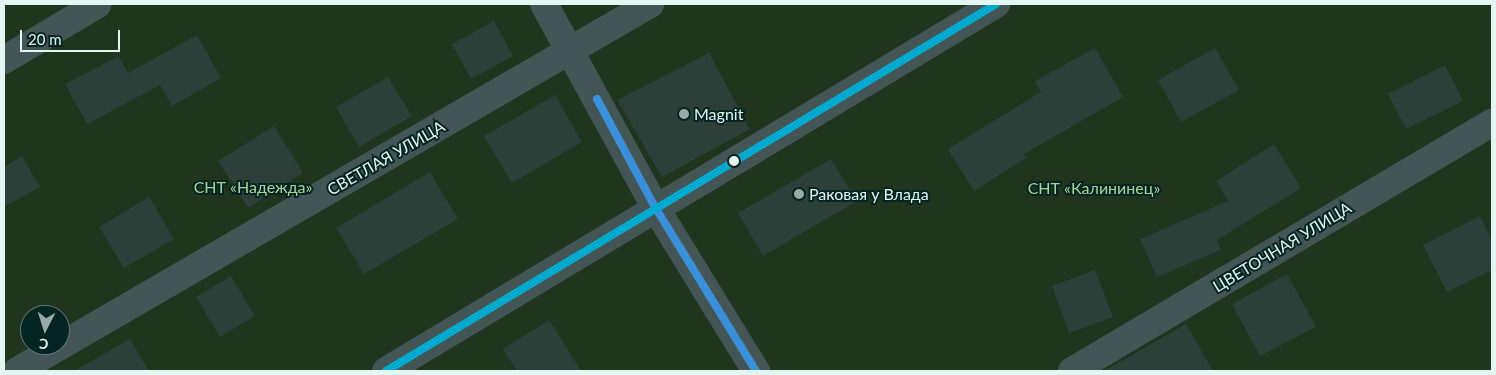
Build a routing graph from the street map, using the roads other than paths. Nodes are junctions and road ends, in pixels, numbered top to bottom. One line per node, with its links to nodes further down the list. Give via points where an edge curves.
1 (98, 4): 6 (street)
2 (544, 4): 5 (street)
3 (650, 4): 5 (street, СВЕТЛАЯ УЛИЦА)
4 (996, 4): 8 (street)
5 (571, 51): 8 (street); 9 (street, СВЕТЛАЯ УЛИЦА)
6 (4, 60)
7 (1492, 123): 12 (street, ЦВЕТОЧНАЯ УЛИЦА)
8 (655, 207): 10 (street); 11 (street)
9 (17, 371)
10 (386, 371)
11 (756, 371)
12 (1072, 371)

